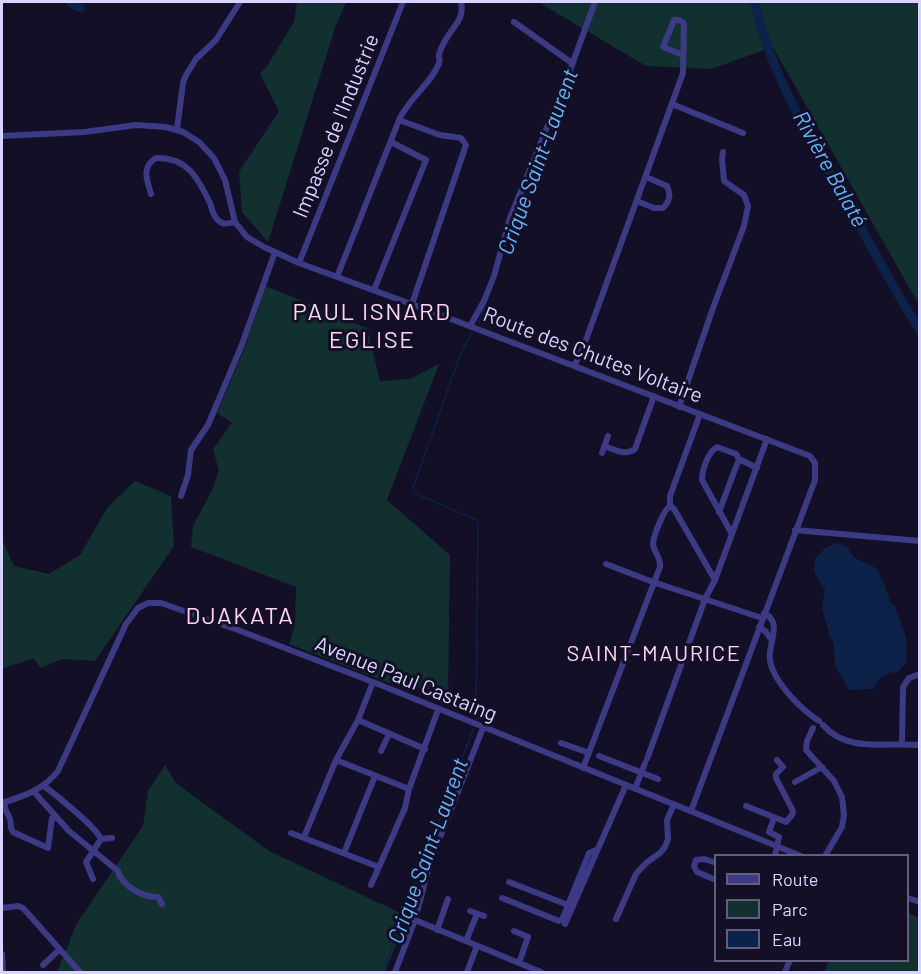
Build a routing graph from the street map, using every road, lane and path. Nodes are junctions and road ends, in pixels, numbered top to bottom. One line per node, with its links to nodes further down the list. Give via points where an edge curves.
1 (240, 2): 12 (street, via 216,40 186,75)
2 (403, 2): 22 (street, Impasse de l'Industrie)
3 (461, 2): 11 (street, via 461,17 445,40 440,63)
4 (595, 2): 9 (street)
5 (514, 22): 9 (street)
6 (670, 29): 7 (street); 7 (street, via 674,20 679,20 684,23); 8 (street, via 663,47)
7 (683, 34): 8 (street)
8 (683, 55): 10 (street, via 683,73)
9 (572, 63): 26 (street, via 510,218 484,302)
10 (672, 104): 13 (street); 17 (street)
11 (399, 120): 15 (street); 25 (street, via 461,138 466,145)
12 (177, 129): 14 (street, Route des Chutes Voltaire, via 136,125); 20 (street, Route des Chutes Voltaire, via 199,142 214,158 225,180)
13 (743, 133)
14 (2, 136)
15 (391, 142): 23 (street); 24 (street, via 426,160)
16 (723, 152): 29 (street, via 723,181 741,192 747,201 744,226)
17 (646, 177): 19 (street); 19 (street, via 667,186 671,194 663,208)
18 (151, 195): 20 (street, via 148,164 156,158 175,160 190,169 219,222)
19 (638, 201): 27 (street)
20 (236, 222): 21 (street, Route des Chutes Voltaire, via 250,240)
21 (275, 252): 22 (street, Route des Chutes Voltaire); 37 (street, via 241,347 208,424 191,450)
22 (299, 263): 23 (street, Route des Chutes Voltaire)
23 (337, 277): 24 (street, Route des Chutes Voltaire)
24 (374, 290): 25 (street, Route des Chutes Voltaire)
25 (412, 304): 26 (street, Route des Chutes Voltaire)
26 (470, 326): 27 (street, Route des Chutes Voltaire)
27 (574, 366): 28 (street, Route des Chutes Voltaire)
28 (654, 396): 29 (street, Route des Chutes Voltaire); 33 (street, via 635,449 624,452)
29 (679, 407): 30 (street, Route des Chutes Voltaire)
30 (700, 414): 32 (street, Route des Chutes Voltaire); 38 (street, via 670,496)
31 (608, 436): 33 (street)
32 (767, 439): 36 (street); 40 (street, Route des Chutes Voltaire, via 814,461 815,480)
33 (605, 446): 34 (street)
34 (602, 453)
35 (739, 459): 36 (street); 39 (street); 39 (street, via 736,454 716,447 711,451 702,475)
36 (757, 468): 41 (street)
37 (181, 496)
38 (670, 506): 44 (street); 45 (street, via 653,542 661,560)
39 (719, 512): 41 (street)
40 (795, 530): 42 (street); 47 (street)
41 (732, 534): 44 (street)
42 (920, 541)
43 (606, 564): 45 (street)
44 (715, 580): 46 (street)
45 (653, 582): 46 (street); 62 (street)
46 (705, 599): 47 (street); 68 (street)
47 (763, 616): 48 (street); 49 (street, via 771,617 774,623)
48 (759, 627): 49 (street); 80 (street)
49 (771, 639): 55 (street, via 772,668)
50 (920, 674): 58 (street, via 909,678 903,687)
51 (373, 682): 52 (street, Avenue Paul Castaing); 53 (street); 73 (street, Avenue Paul Castaing, via 178,608 148,603 134,612 126,624 58,771)
52 (438, 710): 54 (street, Avenue Paul Castaing); 60 (street)
53 (358, 720): 56 (street); 64 (street)
54 (480, 727): 67 (street, Avenue Paul Castaing); 107 (street, via 430,863)
55 (818, 727): 58 (street, via 854,744); 66 (street, via 810,735 806,750)
56 (389, 734): 60 (street); 61 (street)
57 (561, 743): 62 (street)
58 (902, 743): 59 (street)
59 (920, 745)
60 (425, 749): 74 (street)
61 (381, 751)
62 (589, 753): 67 (street)
63 (599, 756): 68 (street)
64 (336, 760): 69 (street); 84 (street)
65 (777, 760): 82 (street, via 783,767 776,778 793,811 786,822)
66 (822, 766): 71 (street); 93 (street, via 842,797 844,815 842,827)
67 (583, 768): 72 (street, Avenue Paul Castaing)
68 (642, 772): 70 (street); 75 (street)
69 (375, 776): 74 (street); 90 (street)
70 (658, 779)
71 (795, 782)
72 (626, 785): 75 (street, Avenue Paul Castaing); 88 (street)
73 (44, 786): 76 (street, Avenue Paul Castaing); 86 (street)
74 (409, 789): 95 (street, via 405,808)
75 (635, 789): 78 (street, Avenue Paul Castaing)
76 (34, 792): 77 (street, Avenue Paul Castaing); 81 (street)
77 (3, 803): 81 (street, via 13,832 44,847 48,848 52,818)
78 (674, 804): 80 (street, Avenue Paul Castaing); 106 (street, via 667,820 665,847 636,874)
79 (746, 806): 82 (street)
80 (690, 811): 87 (street, Avenue Paul Castaing)
81 (56, 818): 89 (street)
82 (774, 818): 87 (street, via 769,832 779,837)
83 (291, 833): 84 (street)
84 (304, 837): 90 (street)
85 (112, 838): 86 (street)
86 (101, 839): 89 (street)
87 (778, 846): 91 (street); 92 (street, Avenue Paul Castaing)
88 (596, 850): 103 (street, via 589,853); 108 (street)
89 (94, 852): 96 (street, via 86,862); 102 (street, via 138,893 158,897)
90 (344, 852): 95 (street)
91 (775, 854)
92 (798, 854)
93 (826, 854)
94 (714, 862): 97 (street, via 696,860 694,866 697,872)
95 (379, 867): 99 (street)
96 (93, 879)
97 (714, 879)
98 (509, 882): 103 (street)
99 (371, 885)
100 (502, 898): 103 (street, via 559,921)
101 (448, 899): 109 (street)
102 (162, 904)
103 (568, 906)
104 (2, 908): 113 (street, via 21,906)
105 (470, 911): 111 (street, via 481,915)
106 (616, 919)
107 (415, 920): 109 (street); 119 (street)
108 (565, 924)
109 (437, 930): 111 (street)
110 (514, 931): 115 (street, via 528,937)
111 (466, 941): 112 (street)
112 (477, 946): 115 (street); 120 (street)
113 (60, 949): 116 (street); 118 (street)
114 (2, 954): 117 (street)
115 (519, 963): 121 (street)
116 (43, 965)
117 (3, 972)
118 (80, 972)
119 (395, 972)
120 (467, 972)
121 (538, 972)

